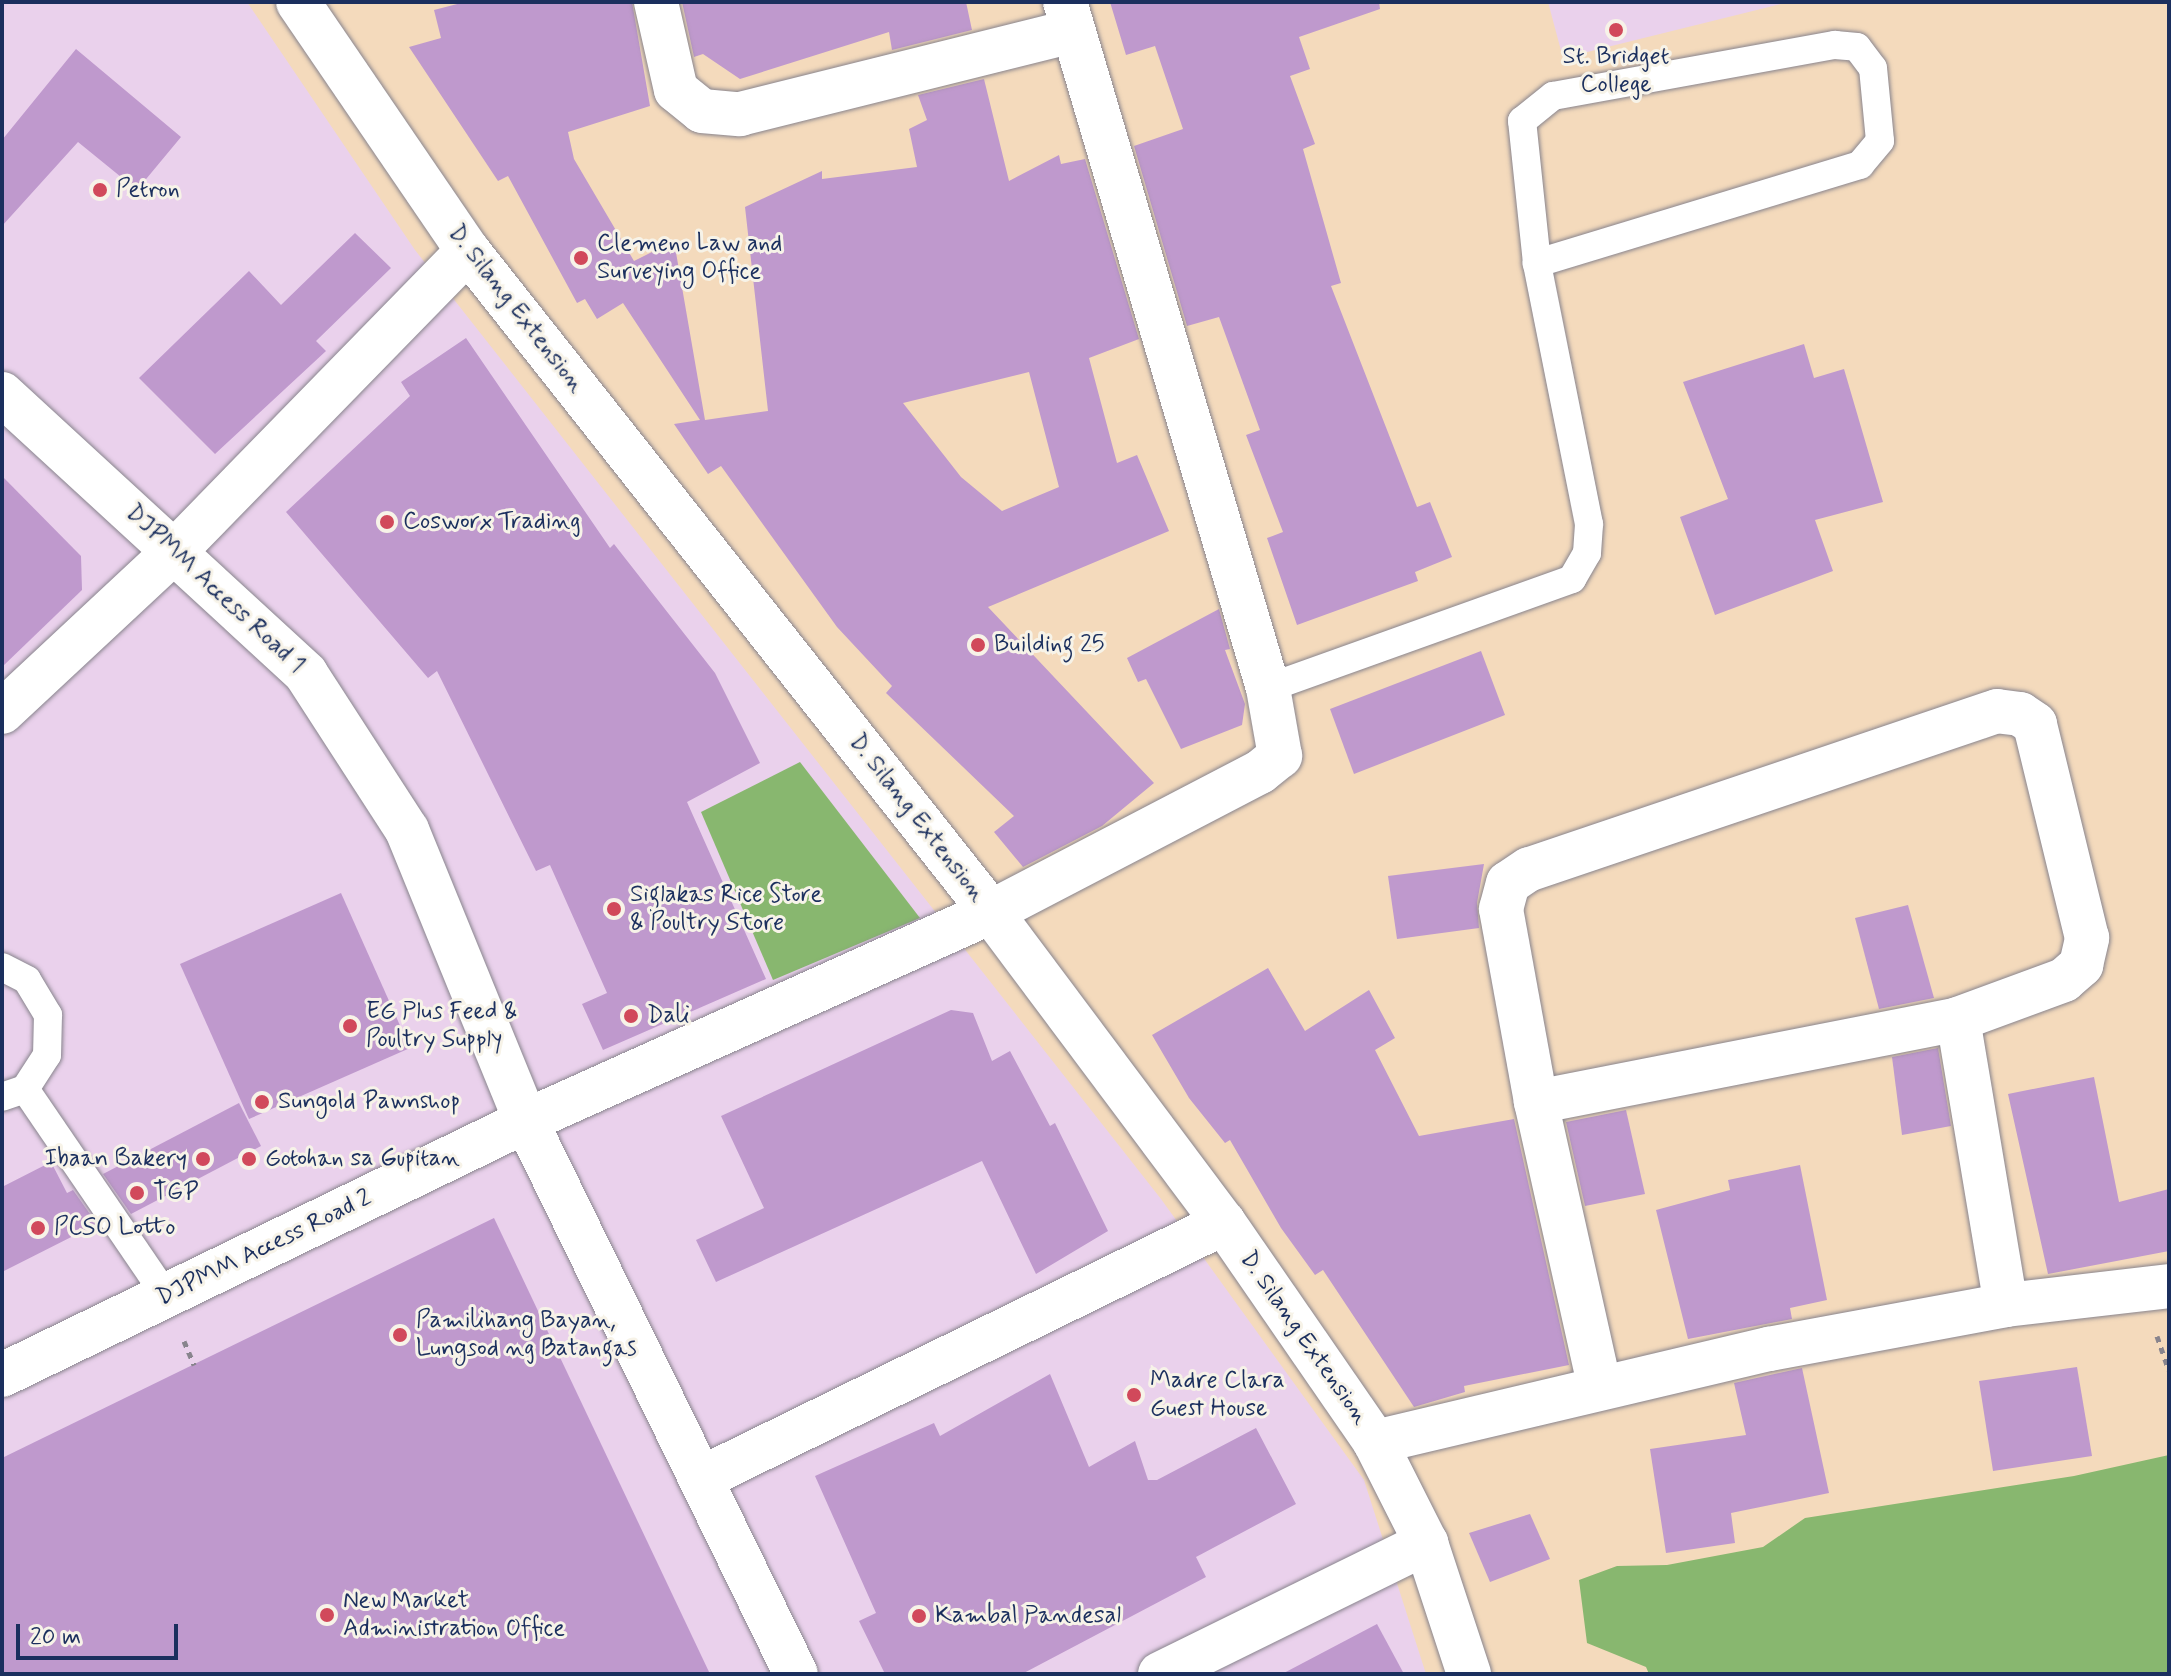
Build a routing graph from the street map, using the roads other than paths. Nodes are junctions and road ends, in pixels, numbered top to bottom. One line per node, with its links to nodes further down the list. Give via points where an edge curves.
1 (298, 2): 4 (street, D. Silang Extension)
2 (656, 2): 3 (street, via 676,90 702,111 740,114)
3 (1069, 17): 8 (street)
4 (468, 251): 7 (street); 10 (street, D. Silang Extension)
5 (1537, 263): 5 (lane, via 1522,121 1553,96 1835,45 1857,47 1873,68 1880,141 1860,165); 8 (lane, via 1589,524 1587,553 1572,579)
6 (2, 394): 7 (street, DJPMM Access Road 1)
7 (176, 550): 9 (street); 15 (street, DJPMM Access Road 1, via 306,674 407,830)
8 (1268, 688): 10 (street, DJPMM Access Road 2, via 1280,756 1260,772)
9 (2, 712)
10 (991, 912): 15 (street, DJPMM Access Road 2); 16 (street, D. Silang Extension)
11 (2, 967): 13 (lane, via 27,980 48,1015 47,1055)
12 (1958, 1019): 14 (street); 14 (street, via 2064,980 2081,965 2087,938 2035,724 2020,714 1997,711 1529,869 1508,883 1501,909); 19 (street)
13 (13, 1093): 18 (lane)
14 (1536, 1102): 21 (street)
15 (526, 1121): 18 (street, DJPMM Access Road 2); 23 (street, DJPMM Access Road 1)
16 (1224, 1223): 22 (street, D. Silang Extension); 23 (street)
17 (2169, 1286): 19 (street)
18 (166, 1296): 20 (street, DJPMM Access Road 2)
19 (2006, 1305): 21 (street, via 1769,1349)
20 (2, 1375)
21 (1600, 1388): 22 (street)
22 (1375, 1442): 24 (street, D. Silang Extension)
23 (702, 1478): 25 (street, DJPMM Access Road 1)
24 (1426, 1543): 26 (street); 27 (street, D. Silang Extension)
25 (796, 1674)
26 (1160, 1674)
27 (1469, 1674)

